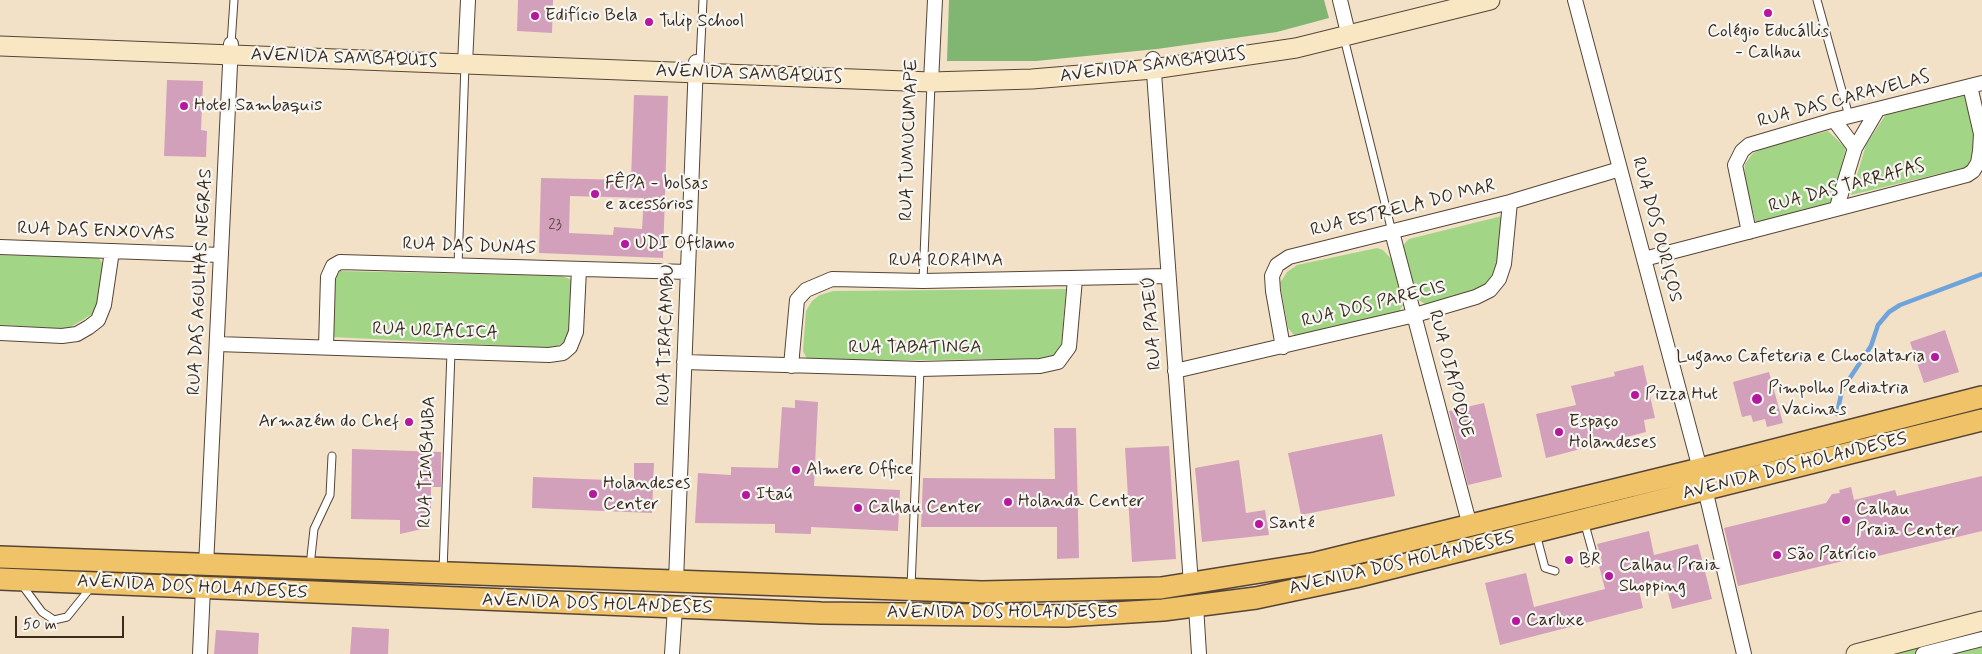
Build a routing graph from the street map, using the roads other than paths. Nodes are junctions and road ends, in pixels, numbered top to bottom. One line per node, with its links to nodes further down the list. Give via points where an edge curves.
1 (234, 0): 13 (lane, RUA DAS AGULHAS NEGRAS)
2 (468, 0): 14 (street)
3 (703, 0): 16 (lane, RUA TIRACAMBU)
4 (935, 0): 17 (street, RUA TUMUCUMAPE)
5 (1340, 0): 10 (street)
6 (1442, 0): 10 (main road, AVENIDA SAMBAQUIS)
7 (1490, 0): 10 (main road, AVENIDA SAMBAQUIS)
8 (1574, 0): 23 (street, RUA DOS OURIÇOS)
9 (1817, 0): 20 (lane)
10 (1347, 33): 15 (main road, AVENIDA SAMBAQUIS, via 1296,48); 26 (lane)
11 (0, 35): 13 (main road, AVENIDA SAMBAQUIS)
12 (0, 46): 13 (main road, AVENIDA SAMBAQUIS)
13 (231, 49): 14 (main road, AVENIDA SAMBAQUIS); 30 (street, RUA DAS AGULHAS NEGRAS)
14 (466, 58): 16 (main road, AVENIDA SAMBAQUIS); 32 (lane)
15 (1153, 64): 17 (main road, AVENIDA SAMBAQUIS, via 1032,79); 35 (street, RUA PAJEÚ)
16 (697, 65): 17 (main road, AVENIDA SAMBAQUIS); 34 (street, RUA TIRACAMBU)
17 (932, 76): 37 (lane, RUA TUMUCUMAPE)
18 (1976, 84): 19 (street, RUA DAS CARAVELAS); 25 (street, RUA DAS TARRAFAS, via 1981,134 1978,163 1973,171)
19 (1878, 109): 20 (street, RUA DAS CARAVELAS); 22 (street)
20 (1849, 116): 21 (street, RUA DAS CARAVELAS)
21 (1834, 120): 22 (street); 27 (street, RUA DAS CARAVELAS, via 1759,140 1742,151 1735,165 1735,174)
22 (1856, 148): 25 (street)
23 (1620, 169): 24 (street, RUA ESTRELA DO MAR); 31 (street, RUA DOS OURIÇOS)
24 (1510, 202): 26 (street, RUA ESTRELA DO MAR); 38 (street, RUA DOS PARECIS, via 1504,264 1499,279 1490,290)
25 (1837, 208): 27 (street, RUA DAS TARRAFAS)
26 (1392, 232): 38 (street, RUA OIAPOQUE); 42 (street, RUA ESTRELA DO MAR, via 1288,257 1277,265 1272,276 1273,291)
27 (1749, 232): 31 (street, RUA DAS TARRAFAS)
28 (0, 247): 29 (street, RUA DAS ENXOVAS)
29 (112, 251): 30 (street, RUA DAS ENXOVAS); 39 (street, via 104,304 98,320 89,327 77,334 62,336)
30 (221, 255): 40 (street, RUA DAS AGULHAS NEGRAS)
31 (1644, 258): 51 (street, RUA DOS OURIÇOS)
32 (458, 266): 33 (street, RUA DAS DUNAS); 41 (street, RUA DAS DUNAS, via 340,262 333,266 328,277)
33 (579, 269): 34 (street, RUA DAS DUNAS); 43 (street, RUA URIACICA, via 576,332 570,347 562,353)
34 (688, 272): 44 (street, RUA TIRACAMBU)
35 (1168, 276): 36 (street, RUA RORAIMA); 47 (street, RUA PAJEÚ)
36 (1075, 279): 37 (street, RUA RORAIMA); 46 (street, RUA TABATINGA, via 1069,347 1058,362 1040,366)
37 (923, 281): 45 (street, RUA RORAIMA, via 832,279 806,290 797,300)
38 (1415, 315): 42 (street, RUA DOS PARECIS); 53 (street, RUA OIAPOQUE)
39 (0, 333)
40 (217, 344): 41 (street, RUA URIACICA); 57 (street, RUA DAS AGULHAS NEGRAS)
41 (326, 347): 43 (street, RUA URIACICA)
42 (1284, 347): 47 (street, RUA DOS PARECIS)
43 (451, 352): 60 (lane, RUA TIMBAUBA)
44 (684, 362): 45 (street, RUA TABATINGA); 63 (street, RUA TIRACAMBU)
45 (791, 366): 46 (street, RUA TABATINGA)
46 (920, 369): 68 (lane)
47 (1175, 371): 66 (street, RUA PAJEÚ)
48 (1982, 397): 51 (main road, AVENIDA DOS HOLANDESES)
49 (1982, 420): 51 (main road, AVENIDA DOS HOLANDESES)
50 (332, 456): 58 (lane, via 330,495 314,529)
51 (1703, 479): 52 (main road, AVENIDA DOS HOLANDESES); 53 (main road, AVENIDA DOS HOLANDESES); 78 (street, RUA DOS OURIÇOS)
52 (1584, 520): 54 (main road, AVENIDA DOS HOLANDESES); 56 (lane, via 1594,557)
53 (1470, 526): 66 (main road, AVENIDA DOS HOLANDESES, via 1316,563)
54 (1535, 532): 59 (lane, via 1545,568); 71 (main road, AVENIDA DOS HOLANDESES, via 1355,577 1256,598)
55 (0, 557): 57 (main road, AVENIDA DOS HOLANDESES)
56 (1587, 563)
57 (206, 566): 58 (main road, AVENIDA DOS HOLANDESES)
58 (310, 569): 60 (main road, AVENIDA DOS HOLANDESES)
59 (1555, 571)
60 (443, 573): 61 (main road, AVENIDA DOS HOLANDESES)
61 (598, 578): 63 (main road, AVENIDA DOS HOLANDESES); 69 (main road, via 578,583 510,580 504,586)
62 (10, 580): 64 (main road, AVENIDA DOS HOLANDESES); 64 (lane, via 54,620 67,617)
63 (676, 581): 65 (main road, AVENIDA DOS HOLANDESES)
64 (94, 583): 67 (main road, AVENIDA DOS HOLANDESES)
65 (737, 583): 68 (main road, AVENIDA DOS HOLANDESES); 70 (main road, via 737,594 728,600 639,599)
66 (1191, 584): 68 (main road, AVENIDA DOS HOLANDESES, via 1074,592)
67 (203, 588): 69 (main road, AVENIDA DOS HOLANDESES); 75 (street)
68 (911, 590)
69 (505, 601): 70 (main road, AVENIDA DOS HOLANDESES)
70 (623, 606): 72 (main road, AVENIDA DOS HOLANDESES)
71 (1196, 606): 72 (main road, AVENIDA DOS HOLANDESES, via 1066,616); 77 (street)
72 (675, 608): 76 (street)
73 (1982, 621): 79 (main road)
74 (1982, 639): 80 (street)
75 (200, 654)
76 (672, 654)
77 (1199, 654)
78 (1744, 654)
79 (1856, 654)
80 (1923, 654)

